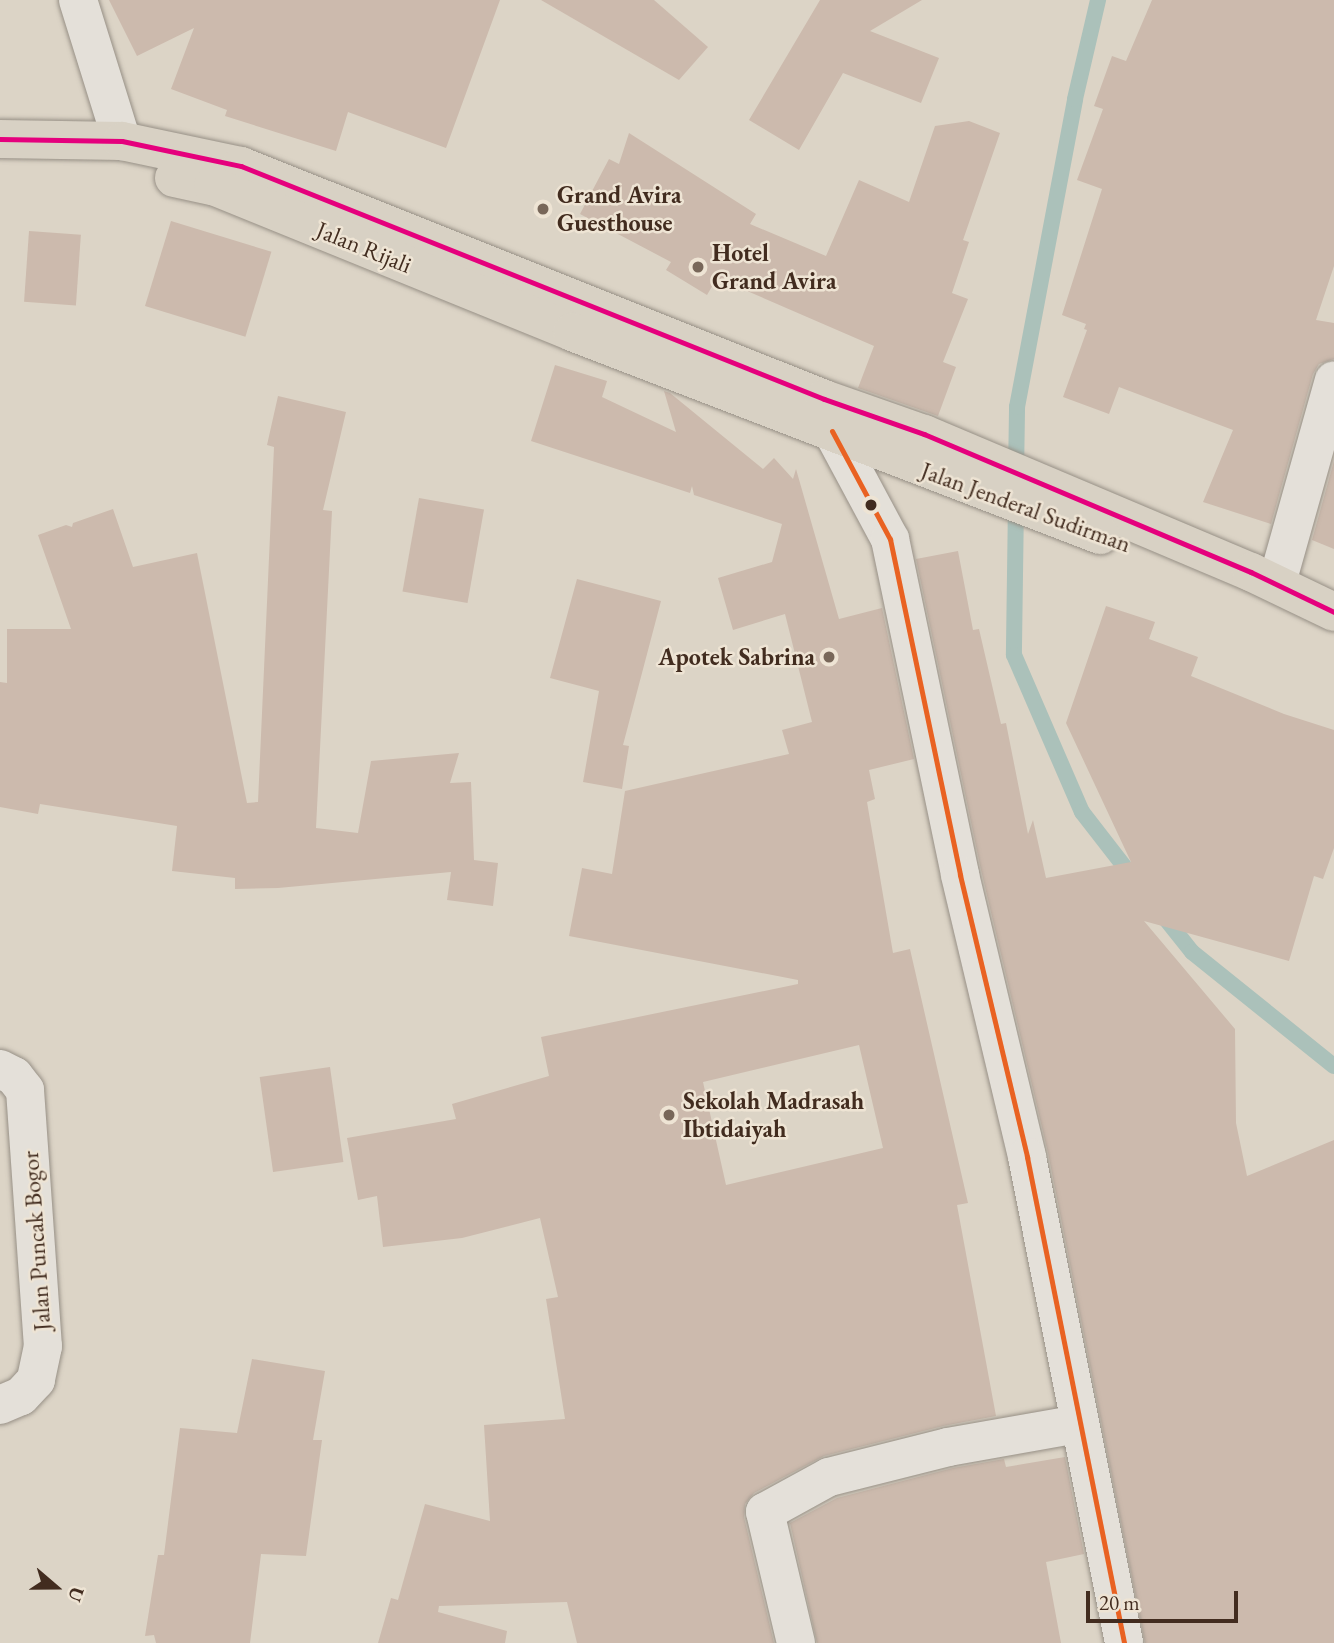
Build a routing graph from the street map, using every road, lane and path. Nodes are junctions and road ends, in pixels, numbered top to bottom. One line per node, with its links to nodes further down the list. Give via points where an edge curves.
1 (78, 0): 3 (street)
2 (0, 139): 3 (highway, Jalan Jenderal Sudirman)
3 (122, 141): 8 (highway, Jalan Jenderal Sudirman, via 242,166 824,399)
4 (0, 158): 6 (highway, Jalan Rijali, via 102,163 213,186)
5 (1334, 380): 10 (street)
6 (716, 386): 7 (highway, Jalan Jenderal Sudirman)
7 (832, 431): 8 (highway, Jalan Jenderal Sudirman); 15 (street, via 890,540 960,875 1027,1157)
8 (949, 462): 9 (highway, Jalan Jenderal Sudirman)
9 (1183, 555): 10 (highway); 12 (highway, Jalan Jenderal Sudirman)
10 (1266, 572): 11 (highway)
11 (1334, 611)
12 (1334, 633)
13 (0, 1069): 14 (street, Jalan Puncak Bogor, via 26,1090 43,1346 36,1380 21,1396)
14 (0, 1405)
15 (1079, 1424): 16 (street, via 948,1447 829,1477 765,1513); 17 (street)
16 (796, 1643)
17 (1124, 1643)

